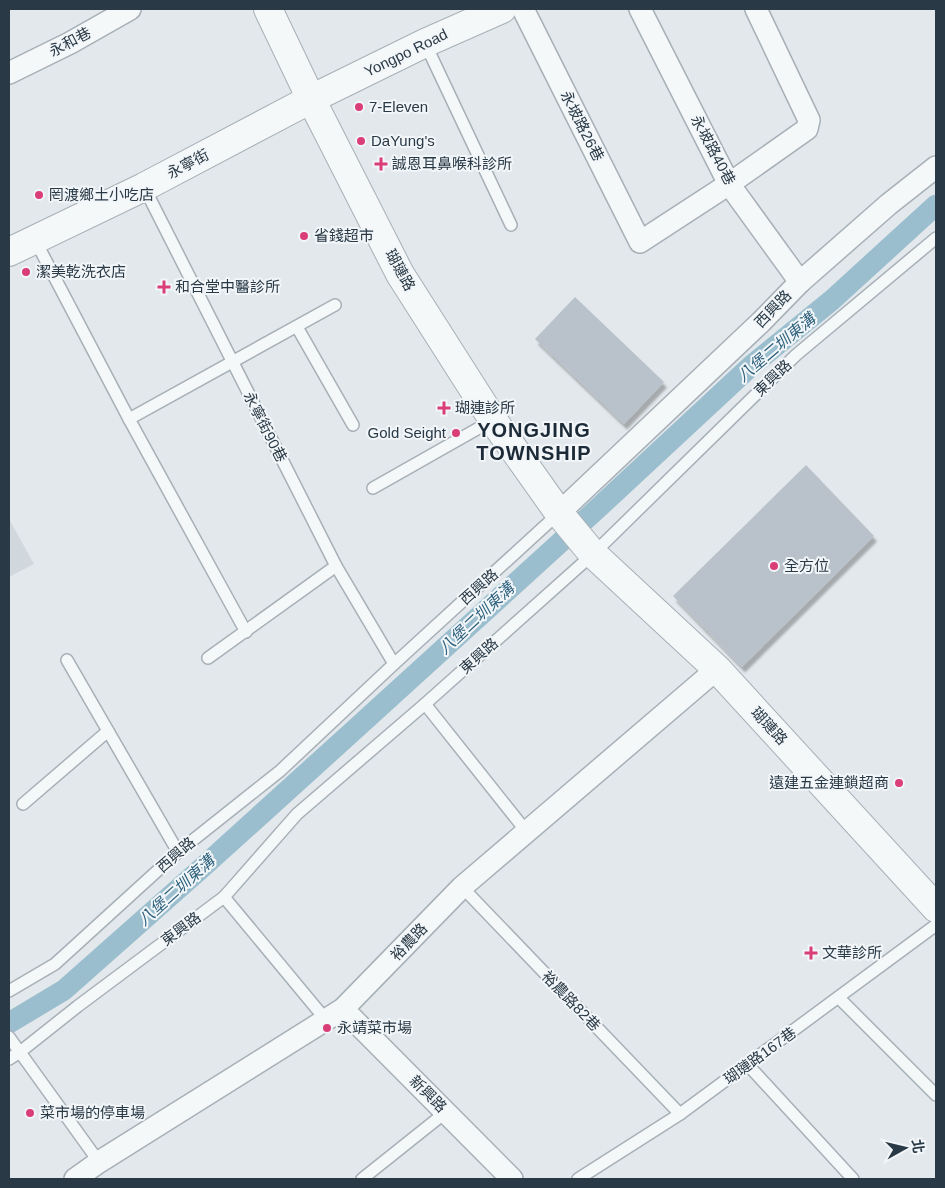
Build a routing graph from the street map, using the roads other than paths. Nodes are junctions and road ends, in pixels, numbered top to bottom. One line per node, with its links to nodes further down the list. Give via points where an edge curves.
1 (130, 9): 8 (street, 永和巷)
2 (268, 9): 9 (street, 瑚璉路)
3 (502, 9): 7 (street, Yongpo Road)
4 (523, 9): 11 (street, 永坡路26巷, via 640,242)
5 (640, 9): 11 (street, 永坡路40巷)
6 (756, 9): 11 (street, via 809,120 807,129)
7 (425, 43): 9 (street, Yongpo Road); 13 (lane)
8 (9, 73)
9 (311, 99): 12 (street, 永寧街); 22 (street, 瑚璉路, via 400,274)
10 (936, 167): 17 (street, 西興路)
11 (730, 184): 17 (street, 永坡路40巷)
12 (144, 187): 15 (street, 永寧街); 20 (lane, 永寧街90巷)
13 (511, 225)
14 (936, 238): 26 (lane, 東興路, via 796,355)
15 (34, 240): 16 (street, 永寧街); 21 (lane)
16 (9, 252)
17 (800, 282): 25 (street, 西興路)
18 (335, 305): 19 (lane)
19 (297, 327): 20 (lane); 23 (lane)
20 (232, 362): 21 (lane); 27 (lane, 永寧街90巷)
21 (129, 420): 28 (lane)
22 (493, 420): 24 (lane); 25 (street, 瑚璉路)
23 (353, 425)
24 (373, 488)
25 (560, 514): 26 (street, 瑚璉路); 31 (lane, 西興路)
26 (593, 554): 32 (street, 瑚璉路); 33 (lane, 東興路)
27 (336, 566): 28 (lane); 31 (lane, 永寧街90巷)
28 (246, 632): 29 (lane)
29 (208, 658)
30 (67, 660): 34 (lane)
31 (394, 664): 37 (lane, 西興路, via 280,771)
32 (716, 669): 36 (street, 裕農路); 40 (street, 瑚璉路)
33 (426, 704): 36 (lane); 39 (lane, 東興路, via 296,814)
34 (108, 731): 35 (lane); 37 (lane)
35 (23, 804)
36 (526, 831): 38 (street, 裕農路)
37 (178, 852): 42 (lane, 西興路, via 54,964)
38 (462, 887): 44 (street, 裕農路); 51 (lane, 裕農路82巷)
39 (224, 897): 44 (lane, 新興路); 46 (lane, 東興路)
40 (936, 908)
41 (936, 924): 43 (lane, 瑚璉路167巷)
42 (9, 991)
43 (838, 998): 48 (lane, 瑚璉路167巷); 49 (lane)
44 (334, 1015): 50 (street, 新興路); 52 (street, 裕農路)
45 (9, 1037): 46 (lane)
46 (20, 1052): 47 (lane, 東興路); 52 (lane)
47 (9, 1059)
48 (748, 1065): 51 (lane, 瑚璉路167巷); 57 (lane)
49 (936, 1095)
50 (446, 1112): 54 (lane); 55 (street, 新興路)
51 (680, 1114): 56 (lane, 瑚璉路167巷)
52 (99, 1162): 53 (street, 裕農路)
53 (75, 1179)
54 (362, 1179)
55 (512, 1179)
56 (578, 1179)
57 (854, 1179)

